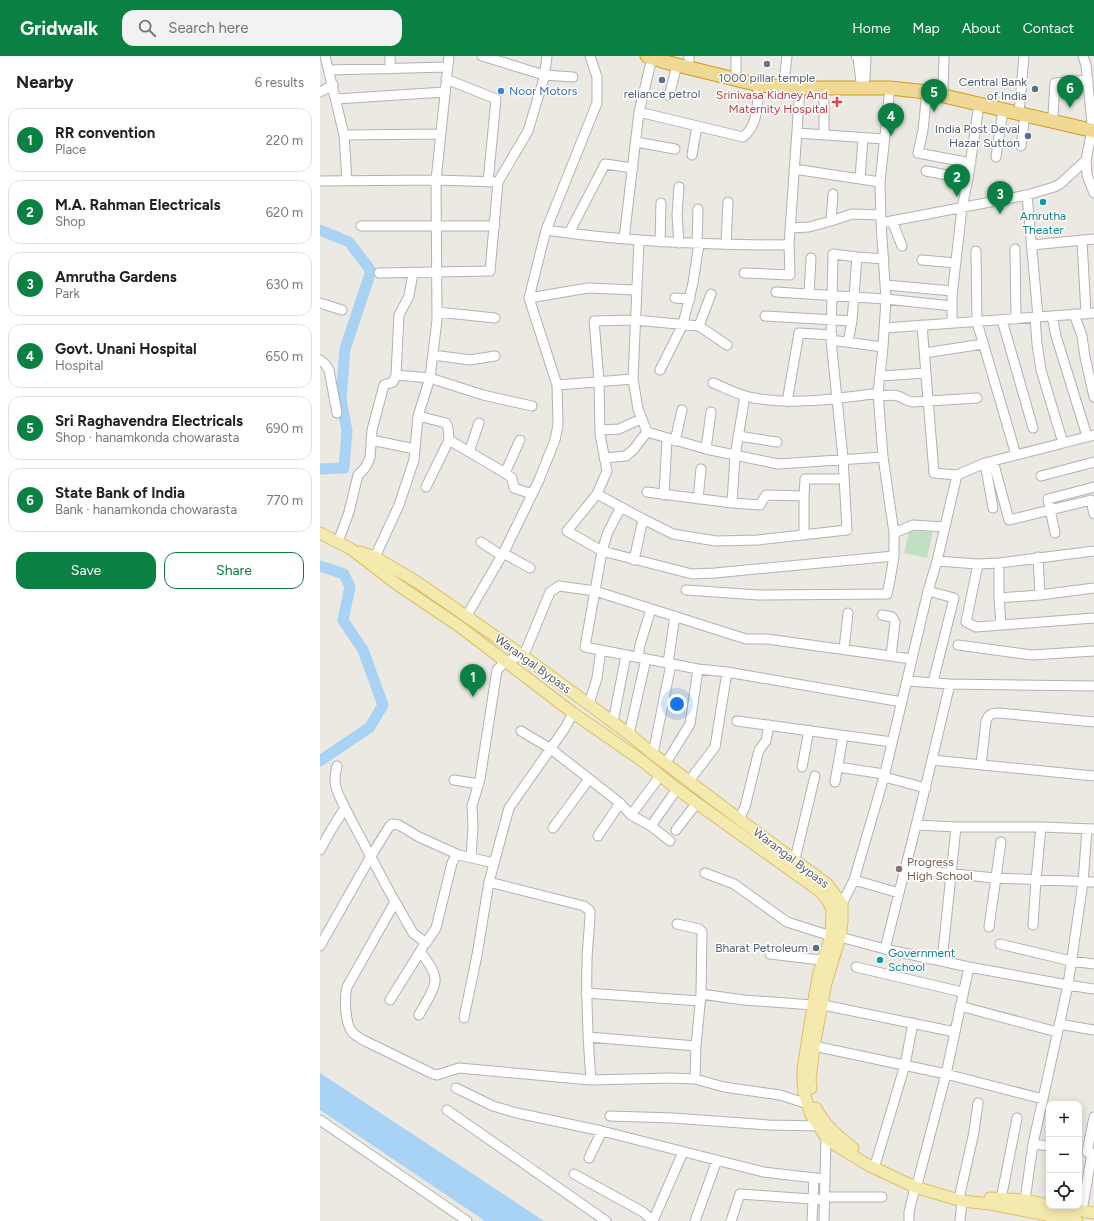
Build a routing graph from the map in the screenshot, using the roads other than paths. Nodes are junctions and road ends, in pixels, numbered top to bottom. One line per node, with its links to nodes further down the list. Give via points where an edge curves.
1 (325, 56): 18 (street)
2 (390, 56): 17 (street)
3 (449, 56): 16 (street)
4 (482, 56): 20 (street)
5 (547, 56): 20 (street)
6 (590, 56): 84 (street, via 597,77 597,103)
7 (736, 56): 19 (street)
8 (787, 56): 23 (street)
9 (856, 56): 24 (street)
10 (866, 56): 24 (street)
11 (944, 56): 30 (street)
12 (1024, 56): 40 (street)
13 (1083, 56): 27 (street)
14 (649, 57): 15 (highway); 39 (street)
15 (683, 59): 19 (highway); 25 (highway); 34 (street)
16 (448, 67): 17 (street); 22 (street)
17 (390, 69): 18 (street)
18 (330, 70): 26 (street)
19 (736, 72): 23 (highway)
20 (544, 75): 21 (street); 67 (street, via 528,131)
21 (573, 77)
22 (446, 79): 32 (street); 66 (street, via 496,99)
23 (784, 80): 24 (highway)
24 (863, 82): 30 (highway, via 913,84)
25 (759, 84): 28 (highway); 42 (street, via 755,119 750,132 744,136)
26 (333, 85): 31 (street); 35 (street)
27 (1090, 85): 41 (street, via 1055,83); 43 (street)
28 (800, 88): 29 (highway); 44 (street)
29 (890, 88): 33 (highway); 49 (street)
30 (944, 90): 40 (highway)
31 (320, 92)
32 (445, 92): 35 (street); 45 (street)
33 (927, 92): 37 (highway); 56 (street, via 918,153)
34 (669, 96)
35 (336, 99): 46 (street)
36 (824, 101): 47 (street)
37 (979, 104): 38 (highway); 56 (street)
38 (1003, 110): 40 (highway); 54 (street)
39 (640, 112): 42 (street); 50 (street)
40 (1021, 112): 41 (highway); 43 (highway); 51 (street)
41 (1053, 115): 43 (highway)
42 (697, 126): 53 (street)
43 (1093, 127): 55 (street)
44 (796, 133): 47 (street); 58 (street)
45 (441, 134): 46 (street); 63 (street)
46 (344, 135): 65 (street)
47 (824, 135): 48 (street)
48 (863, 138): 49 (street); 61 (street)
49 (884, 139): 68 (street)
50 (636, 142): 52 (street); 57 (street)
51 (1021, 146)
52 (674, 150)
53 (692, 155)
54 (996, 157)
55 (1086, 160): 60 (street); 72 (street, via 1054,188)
56 (971, 163): 62 (street)
57 (633, 168): 85 (street, via 605,164); 86 (street)
58 (794, 169): 61 (street); 83 (street)
59 (926, 171): 62 (street)
60 (1090, 174): 70 (street)
61 (860, 179): 68 (street)
62 (968, 179): 75 (street)
63 (436, 180): 65 (street); 66 (street); 81 (street)
64 (320, 181): 65 (street)
65 (347, 181)
66 (488, 182): 67 (street)
67 (498, 182): 82 (street)
68 (880, 182): 77 (street)
69 (679, 187): 91 (street)
70 (1094, 193)
71 (833, 194): 78 (street)
72 (1027, 195): 75 (street); 95 (street)
73 (728, 202): 93 (street)
74 (661, 203): 90 (street)
75 (962, 208): 79 (street); 103 (street)
76 (698, 209): 92 (street)
77 (881, 219): 78 (street, via 852,214); 79 (street); 101 (street)
78 (831, 221): 83 (street, via 809,227)
79 (892, 221): 96 (street)
80 (362, 226): 81 (street)
81 (436, 226): 82 (street); 104 (street)
82 (495, 226): 104 (street, via 490,270)
83 (790, 228): 94 (street)
84 (546, 230): 85 (street); 116 (street)
85 (569, 233): 86 (street)
86 (624, 239): 88 (street)
87 (1094, 239): 89 (street)
88 (638, 240): 90 (street); 109 (street)
89 (1082, 240): 95 (street); 124 (street)
90 (660, 242): 91 (street)
91 (679, 243): 92 (street)
92 (698, 244): 93 (street); 118 (street)
93 (726, 245): 94 (street)
94 (789, 245): 107 (street, via 790,275)
95 (1032, 245): 128 (street)
96 (902, 246)
97 (1015, 249): 130 (street)
98 (976, 251): 135 (street)
99 (857, 257): 101 (street); 114 (street, via 833,254); 115 (street)
100 (811, 258): 113 (street)
101 (884, 259): 108 (street)
102 (922, 260): 103 (street)
103 (956, 263): 110 (street)
104 (437, 272): 106 (street); 123 (street)
105 (379, 273): 106 (street)
106 (413, 273): 152 (street, via 409,296 399,315)
107 (744, 273)
108 (886, 285): 110 (street); 119 (street)
109 (636, 290): 116 (street, via 588,288); 131 (street)
110 (952, 291): 121 (street)
111 (776, 292): 113 (street)
112 (711, 294): 139 (street)
113 (809, 294): 114 (street)
114 (831, 295): 115 (street); 132 (street)
115 (853, 297): 119 (street); 134 (street)
116 (529, 298): 158 (street)
117 (675, 298): 118 (street)
118 (690, 299): 137 (street)
119 (886, 299): 121 (street); 140 (street)
120 (320, 303): 122 (street)
121 (952, 306): 136 (street)
122 (342, 310)
123 (437, 312): 129 (street); 147 (street)
124 (1090, 313): 125 (street)
125 (1074, 314): 127 (street); 161 (street, via 1082,336)
126 (765, 316): 132 (street)
127 (1052, 316): 128 (street); 176 (street, via 1056,336)
128 (1037, 317): 130 (street); 183 (street, via 1037,344 1041,370)
129 (496, 318)
130 (1016, 319): 133 (street)
131 (635, 320): 137 (street); 155 (street); 156 (street, via 594,320)
132 (832, 320): 134 (street); 141 (street)
133 (1002, 320): 135 (street); 173 (street)
134 (852, 321): 142 (street)
135 (977, 322): 136 (street); 143 (street)
136 (952, 323): 138 (street)
137 (683, 324): 139 (street); 150 (street)
138 (922, 325): 140 (street); 146 (street)
139 (699, 326): 144 (street)
140 (884, 328): 145 (street)
141 (832, 338): 142 (street); 163 (street); 165 (street, via 799,333)
142 (848, 342): 145 (street)
143 (983, 344): 146 (street); 187 (street)
144 (727, 345)
145 (883, 347): 153 (street)
146 (925, 353): 151 (street)
147 (433, 355): 148 (street, via 470,360); 154 (street)
148 (495, 356)
149 (320, 360): 169 (street, via 329,370)
150 (660, 370)
151 (926, 373): 153 (street); 164 (street)
152 (396, 375): 154 (street); 178 (street, via 393,382 384,385)
153 (880, 376): 159 (street)
154 (430, 378): 166 (street, via 483,395); 170 (street)
155 (633, 379): 156 (street); 171 (street)
156 (598, 381): 158 (street); 174 (street)
157 (713, 383): 160 (street)
158 (557, 385): 202 (street, via 558,426 555,440)
159 (878, 395): 163 (street); 164 (street, via 895,395 909,402); 189 (street)
160 (745, 396): 165 (street); 177 (street)
161 (1094, 397)
162 (976, 398): 164 (street)
163 (837, 399): 165 (street); 191 (street)
164 (928, 401): 196 (street, via 934,473)
165 (788, 402)
166 (532, 406)
167 (682, 410): 181 (street)
168 (711, 412): 185 (street)
169 (337, 413)
170 (418, 416): 179 (street, via 446,423); 184 (street)
171 (641, 418): 174 (street, via 619,429); 175 (street)
172 (479, 423): 186 (street)
173 (1033, 428)
174 (600, 430): 190 (street)
175 (646, 432): 181 (street); 190 (street, via 626,456)
176 (1090, 435): 183 (street)
177 (738, 436): 182 (street); 188 (street)
178 (371, 440): 184 (street); 218 (street, via 370,458 358,475)
179 (449, 440): 186 (street); 200 (street)
180 (520, 440): 195 (street)
181 (671, 440): 185 (street); 204 (street)
182 (777, 442)
183 (1062, 443): 187 (street)
184 (415, 449): 225 (street, via 414,460 399,505)
185 (706, 450): 188 (street)
186 (469, 452): 195 (street)
187 (1016, 455): 192 (street)
188 (735, 456): 191 (street, via 778,464); 207 (street)
189 (882, 457): 191 (street); 215 (street)
190 (604, 458): 203 (street, via 607,471)
191 (843, 458): 198 (street)
192 (989, 462): 196 (street); 209 (street); 210 (street, via 1009,520)
193 (1094, 462): 197 (street)
194 (701, 469): 206 (street)
195 (505, 473): 202 (street, via 512,478 514,488)
196 (957, 475): 213 (street)
197 (1041, 476)
198 (844, 479): 205 (street, via 805,480); 217 (street, via 847,530)
199 (1094, 486): 210 (street, via 1048,499)
200 (426, 487)
201 (647, 492): 204 (street)
202 (532, 494): 223 (street)
203 (597, 494): 208 (street); 221 (street, via 567,531)
204 (664, 495): 206 (street)
205 (804, 496): 207 (street, via 766,495 760,505); 217 (street)
206 (698, 499): 207 (street)
207 (732, 503)
208 (621, 507): 212 (street); 221 (street, via 608,532)
209 (993, 508)
210 (1050, 510): 211 (street, via 1091,500); 216 (street)
211 (1094, 514)
212 (643, 520): 217 (street, via 673,534 716,541); 227 (street)
213 (945, 527): 215 (street, via 913,525); 228 (street)
214 (320, 533): 218 (main road)
215 (894, 533): 224 (street)
216 (1055, 533)
217 (804, 535)
218 (338, 542): 220 (main road)
219 (481, 542): 223 (street)
220 (352, 549): 225 (main road, Warangal Bypass); 254 (main road)
221 (602, 551): 227 (street); 234 (street)
222 (1094, 551): 226 (street)
223 (503, 555): 231 (street); 242 (street)
224 (894, 556): 227 (street, via 692,574); 233 (street, via 887,594 758,595)
225 (375, 557): 242 (main road, Warangal Bypass, via 417,582)
226 (1038, 557): 229 (street); 236 (street)
227 (634, 560)
228 (937, 561): 230 (street); 235 (street)
229 (999, 563): 230 (street); 237 (street)
230 (978, 564): 244 (street, via 966,622 976,627)
231 (530, 568)
232 (1094, 588): 236 (street)
233 (686, 590)
234 (595, 591): 238 (street); 247 (street, via 559,586 550,592); 248 (street, via 585,647)
235 (928, 591): 253 (street); 259 (street, via 954,598)
236 (1040, 595): 237 (street)
237 (999, 598): 244 (street)
238 (652, 609): 241 (street); 252 (street, via 640,645)
239 (848, 613): 246 (street)
240 (882, 614): 251 (street, via 892,617 895,622)
241 (675, 616): 246 (street, via 746,639 766,639); 255 (street)
242 (466, 617): 247 (main road, Warangal Bypass)
243 (1094, 618): 244 (street)
244 (1001, 625)
245 (958, 645): 249 (street, via 1032,654)
246 (844, 649): 251 (street)
247 (526, 650): 254 (street); 263 (main road, Warangal Bypass)
248 (601, 650): 250 (street); 263 (street, via 597,678)
249 (1094, 651)
250 (626, 655): 252 (street); 266 (street)
251 (891, 656): 253 (street)
252 (642, 658): 255 (street); 271 (street)
253 (912, 659): 258 (street)
254 (505, 662): 264 (main road); 290 (street, via 497,670)
255 (670, 664): 256 (street); 275 (street)
256 (698, 669): 257 (street); 277 (street, via 690,724)
257 (727, 672): 262 (street); 288 (street, via 715,747)
258 (907, 681): 259 (street); 262 (street)
259 (933, 682): 260 (street)
260 (950, 684): 261 (street); 276 (street)
261 (1094, 686)
262 (902, 702): 273 (street)
263 (589, 704): 266 (main road, Warangal Bypass)
264 (573, 713): 274 (street); 283 (main road)
265 (737, 721): 268 (street)
266 (613, 722): 271 (main road, Warangal Bypass)
267 (1094, 722): 278 (street, via 992,713 986,721)
268 (769, 725): 269 (street); 297 (street, via 766,741 759,750)
269 (809, 730): 272 (street); 281 (street)
270 (521, 731): 274 (street)
271 (629, 734): 275 (main road, Warangal Bypass)
272 (843, 736): 273 (street); 280 (street)
273 (892, 742): 282 (street)
274 (551, 749): 286 (street); 313 (street, via 509,808)
275 (653, 754): 277 (main road, Warangal Bypass)
276 (932, 760): 278 (street); 291 (street)
277 (666, 763): 288 (main road, Warangal Bypass)
278 (981, 765): 285 (street)
279 (337, 766): 295 (street, via 335,788)
280 (838, 766): 282 (street); 289 (street)
281 (802, 767)
282 (884, 775): 291 (street); 318 (street)
283 (660, 776): 292 (main road); 296 (street)
284 (815, 776): 312 (street)
285 (1094, 776)
286 (589, 779): 293 (street); 302 (street)
287 (454, 780): 290 (street)
288 (689, 781): 297 (main road, Warangal Bypass)
289 (835, 782)
290 (479, 784): 311 (street, via 472,806)
291 (926, 788): 298 (street)
292 (677, 789): 294 (main road); 299 (street)
293 (620, 802): 296 (street); 305 (street)
294 (697, 803): 304 (street); 325 (main road, via 817,889)
295 (345, 808): 308 (street); 310 (street)
296 (631, 816): 299 (street)
297 (740, 820): 312 (main road, Warangal Bypass)
298 (917, 825): 300 (street); 314 (street)
299 (652, 826): 306 (street)
300 (956, 827): 301 (street); 316 (street)
301 (1041, 827): 303 (street); 319 (street)
302 (554, 828)
303 (1091, 829): 321 (street)
304 (676, 830)
305 (598, 836)
306 (670, 841)
307 (1001, 842): 317 (street)
308 (320, 850)
309 (459, 855): 310 (street, via 396,824 389,827); 311 (street); 330 (street, via 452,863 436,928)
310 (371, 856): 324 (street); 332 (street)
311 (471, 857): 313 (street)
312 (795, 859): 325 (main road, Warangal Bypass, via 827,884)
313 (494, 863): 320 (street)
314 (905, 869): 316 (street); 323 (street)
315 (705, 873): 329 (street, via 734,884 787,922)
316 (952, 875): 317 (street); 337 (street)
317 (995, 878): 319 (street); 328 (street)
318 (854, 880): 323 (street); 325 (street)
319 (1036, 880): 321 (street); 327 (street)
320 (489, 882): 345 (street, via 584,906 590,911); 351 (street)
321 (1083, 882): 322 (street); 338 (street)
322 (1094, 882)
323 (899, 893): 333 (street)
324 (395, 902): 330 (street, via 413,933); 361 (street, via 347,987 345,994 348,1026 353,1033 437,1075 460,1068)
325 (837, 907): 329 (main road, via 842,922)
326 (677, 924): 346 (street, via 702,932)
327 (1033, 925)
328 (989, 927)
329 (836, 936): 333 (street); 336 (main road)
330 (426, 943): 334 (street)
331 (1000, 944): 338 (street)
332 (320, 946)
333 (886, 948): 337 (street)
334 (420, 952): 347 (street); 350 (street, via 436,980)
335 (770, 954): 336 (street)
336 (828, 961): 348 (main road)
337 (942, 961): 341 (street)
338 (1071, 961): 339 (street); 342 (street)
339 (1094, 964)
340 (856, 967): 344 (street)
341 (968, 967): 342 (street); 344 (street)
342 (1068, 985): 343 (street); 353 (street)
343 (1094, 989)
344 (962, 992): 349 (street)
345 (586, 993): 346 (street); 356 (street)
346 (700, 998): 348 (street); 357 (street)
347 (390, 1000)
348 (818, 1005): 352 (street); 358 (main road); 366 (main road, via 803,1069 804,1092)
349 (960, 1006): 353 (street); 355 (street)
350 (419, 1015)
351 (464, 1018)
352 (913, 1023): 355 (street); 359 (street)
353 (1058, 1028): 354 (street); 364 (street)
354 (1094, 1030)
355 (955, 1032): 360 (street)
356 (588, 1037): 357 (street); 361 (street)
357 (696, 1046): 362 (street)
358 (814, 1046): 359 (street); 374 (main road, via 810,1080 812,1098)
359 (905, 1065): 360 (street); 382 (street)
360 (946, 1074): 364 (street); 386 (street)
361 (591, 1080): 362 (street)
362 (695, 1080): 366 (street, via 780,1095)
363 (456, 1088): 373 (street, via 499,1108)
364 (1043, 1099): 376 (street)
365 (978, 1103): 388 (street)
366 (808, 1104): 372 (main road)
367 (448, 1110): 397 (street)
368 (610, 1116): 372 (street)
369 (1094, 1117): 379 (street)
370 (1017, 1118): 390 (street)
371 (320, 1120): 396 (street)
372 (818, 1126): 374 (main road)
373 (602, 1130): 378 (street); 380 (street)
374 (828, 1133): 375 (main road); 385 (street)
375 (839, 1142): 382 (main road); 386 (main road, via 868,1165); 389 (street, via 829,1150)
376 (1033, 1144): 377 (street); 392 (street)
377 (1046, 1146)
378 (683, 1152): 381 (street); 398 (street)
379 (1088, 1152): 394 (street)
380 (589, 1158)
381 (717, 1160): 384 (street, via 763,1172); 399 (street)
382 (876, 1162): 386 (main road)
383 (574, 1174): 398 (street, via 643,1212)
384 (814, 1178): 385 (street); 391 (street)
385 (824, 1179): 389 (street)
386 (916, 1184): 388 (main road); 404 (street)
387 (882, 1197): 389 (street)
388 (961, 1197): 390 (main road); 393 (main road, via 990,1204); 405 (street)
389 (826, 1199): 391 (street); 402 (street); 403 (street)
390 (1000, 1199): 392 (main road)
391 (814, 1200): 400 (street, via 740,1194); 401 (street)
392 (1025, 1200): 393 (main road)
393 (1046, 1210): 394 (main road); 406 (main road)
394 (1082, 1211): 395 (main road)
395 (1094, 1213)
396 (467, 1221)
397 (606, 1221)
398 (653, 1221)
399 (695, 1221)
400 (731, 1221)
401 (812, 1221)
402 (824, 1221)
403 (828, 1221)
404 (909, 1221)
405 (960, 1221)
406 (1072, 1221)

